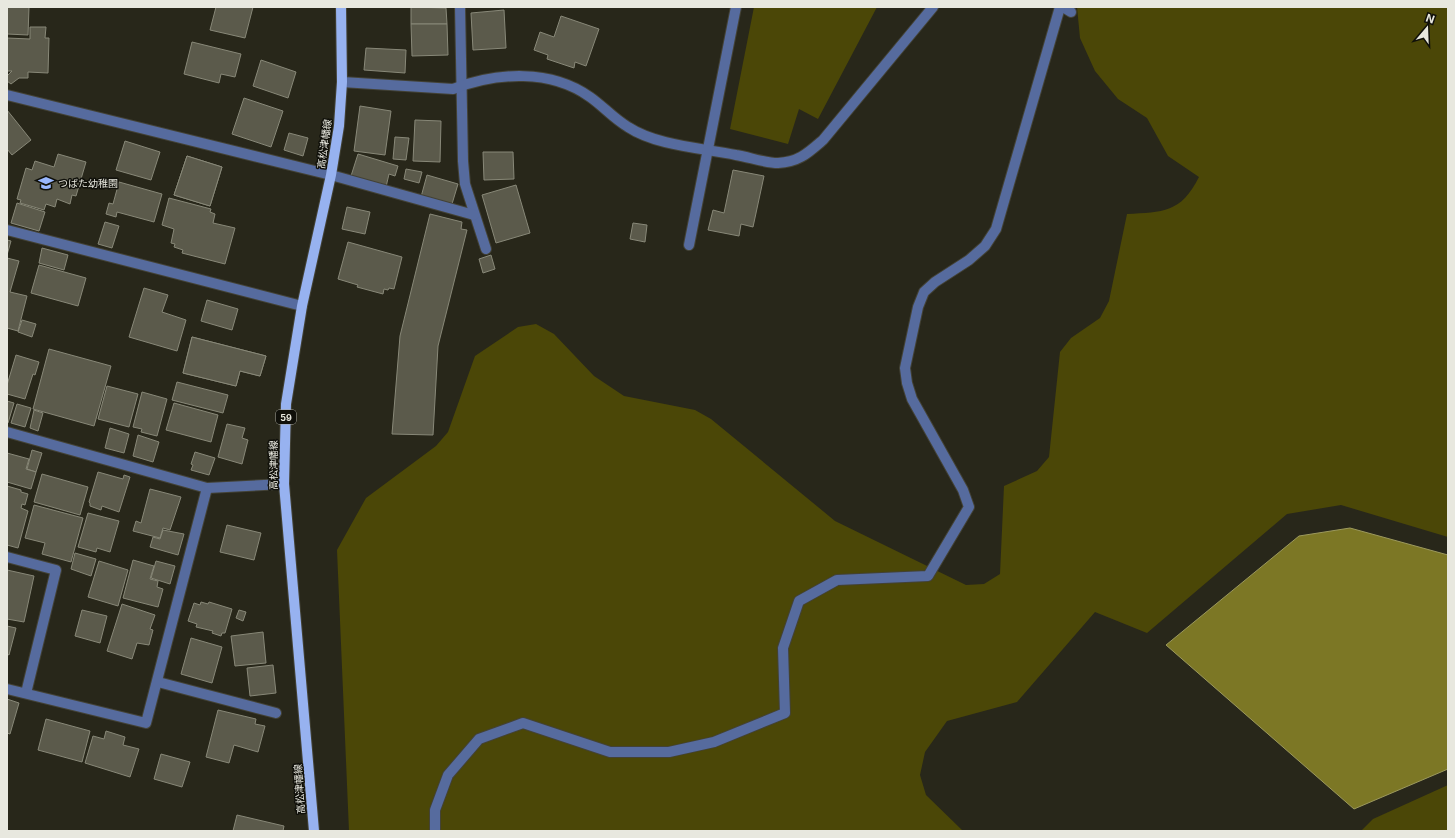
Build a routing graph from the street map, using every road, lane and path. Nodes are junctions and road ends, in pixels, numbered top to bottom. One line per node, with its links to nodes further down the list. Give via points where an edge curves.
1 (341, 7): 6 (main road, 高松津幡線 / 59)
2 (460, 7): 7 (street)
3 (736, 7): 9 (street)
4 (933, 7): 9 (street, via 823,140 803,158 778,163)
5 (1060, 7): 25 (street, via 996,229 985,246 924,292 918,306 905,368 907,383 912,399 963,490 969,507 928,576 837,580 799,601 783,648 785,713 714,742 669,752 610,752 523,722 479,739 448,775 435,810)
6 (342, 82): 7 (street, via 453,89); 10 (main road, 高松津幡線 / 59, via 339,126)
7 (461, 86): 9 (street, via 514,76 544,77 574,86 628,128 671,143); 11 (street, via 465,184)
8 (7, 95): 10 (street)
9 (708, 151): 13 (street)
10 (331, 175): 11 (street); 15 (main road, 高松津幡線 / 59)
11 (474, 215): 14 (street)
12 (7, 230): 15 (street)
13 (689, 244)
14 (486, 249)
15 (302, 306): 17 (main road, 高松津幡線 / 59, via 286,404)
16 (7, 432): 18 (street)
17 (284, 484): 18 (street); 24 (main road, 高松津幡線 / 59)
18 (207, 488): 20 (street)
19 (7, 557): 22 (street, via 56,570)
20 (158, 682): 22 (street, via 146,723); 23 (street)
21 (7, 689): 22 (street)
22 (26, 693)
23 (276, 713)
24 (314, 831)
25 (436, 831)

